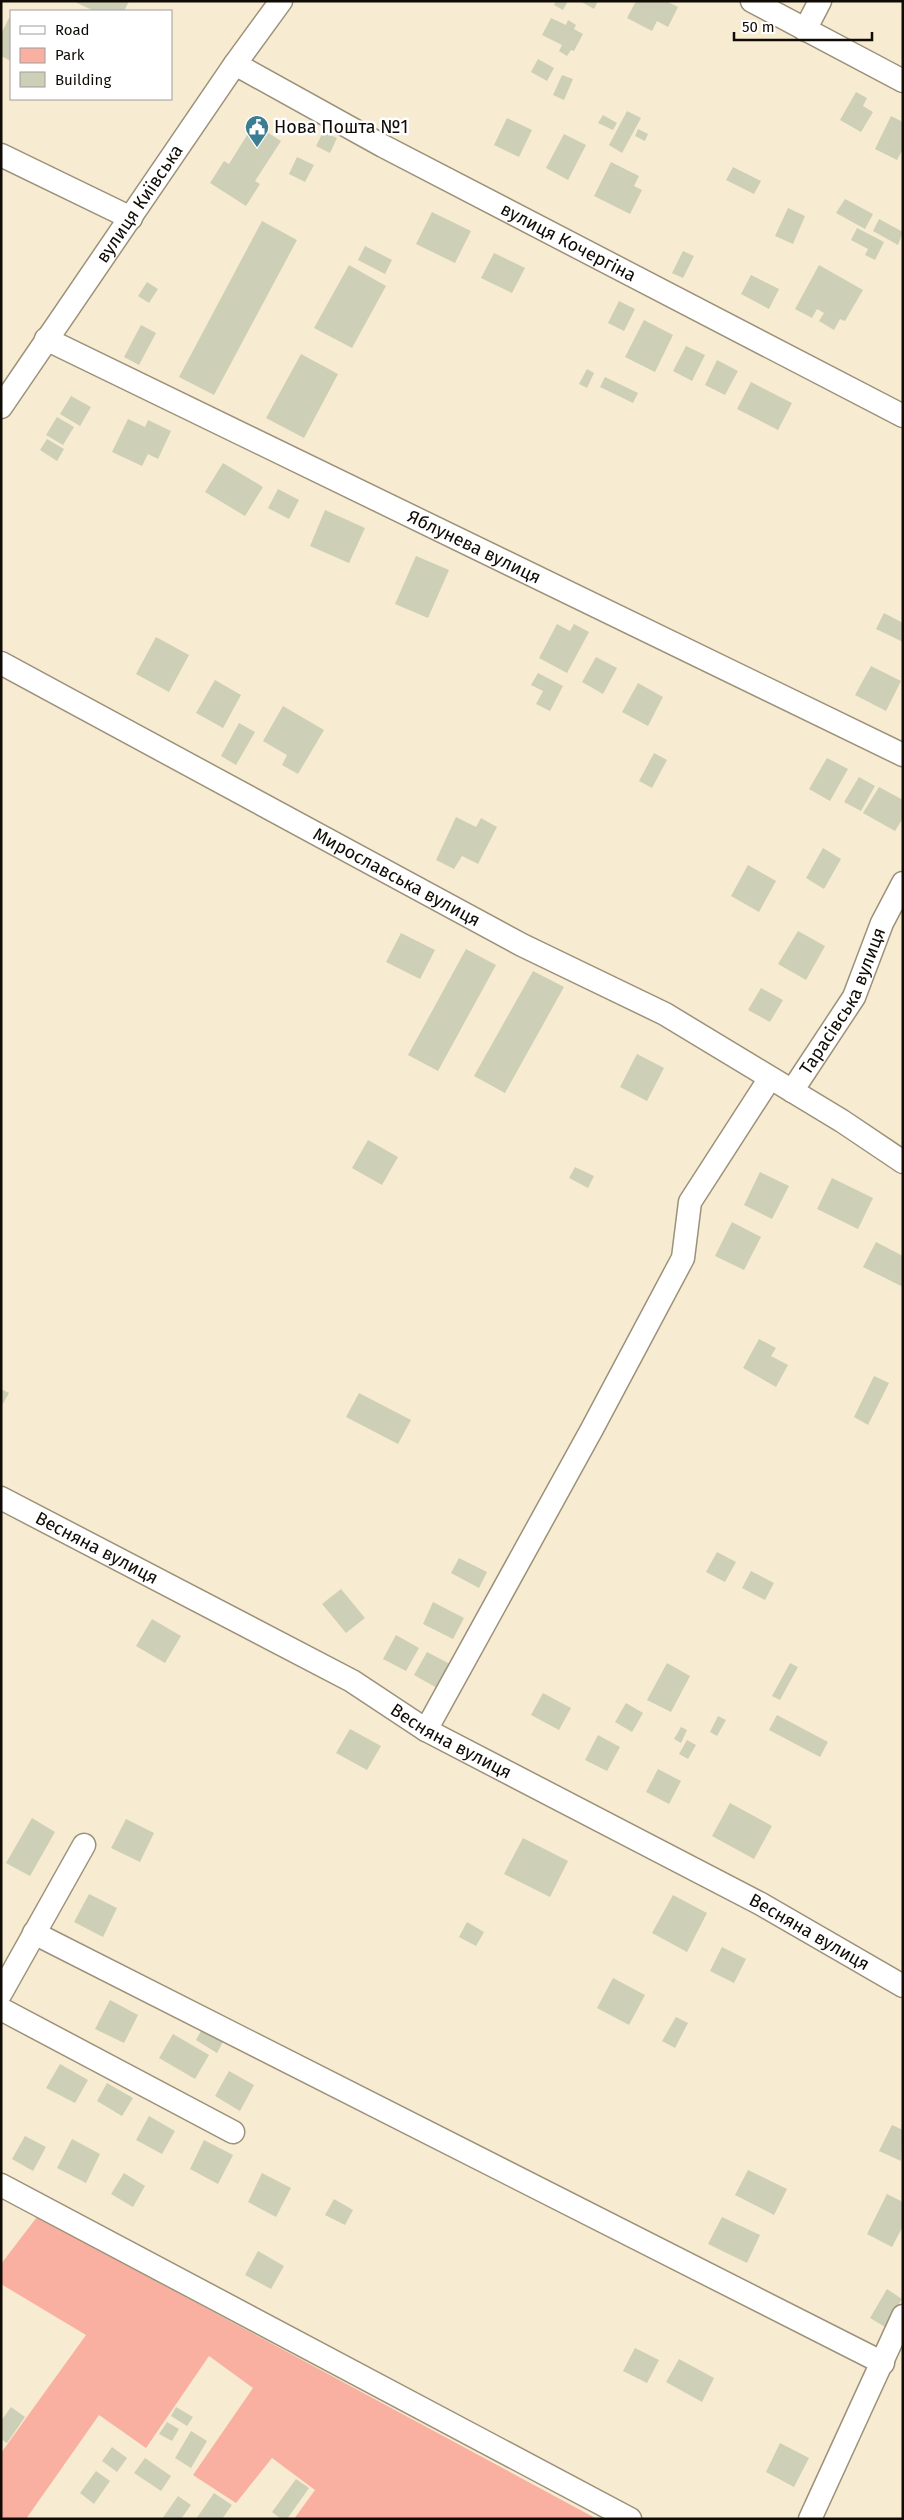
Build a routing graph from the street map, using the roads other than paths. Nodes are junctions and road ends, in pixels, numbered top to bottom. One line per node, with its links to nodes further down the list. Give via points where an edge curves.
1 (281, 1): 5 (street, вулиця Київська)
2 (752, 1): 4 (street)
3 (820, 1): 4 (street)
4 (805, 30): 6 (street)
5 (235, 64): 8 (street, вулиця Київська); 11 (street, вулиця Кочергіна, via 383,146)
6 (903, 81)
7 (1, 155): 8 (street)
8 (131, 218): 9 (street, вулиця Київська)
9 (46, 339): 10 (street, вулиця Київська); 13 (street, Яблунева вулиця)
10 (1, 407)
11 (903, 416)
12 (1, 663): 15 (street, Мирославська вулиця, via 522,945 665,1014)
13 (903, 755)
14 (903, 883): 16 (street, Тарасівська вулиця, via 882,923 854,998)
15 (770, 1078): 16 (street, Мирославська вулиця); 19 (street, via 690,1202 683,1258)
16 (792, 1091): 17 (street, Мирославська вулиця)
17 (903, 1162)
18 (1, 1498): 19 (street, Весняна вулиця, via 352,1681)
19 (426, 1730): 23 (street, Весняна вулиця, via 761,1904)
20 (84, 1845): 21 (street)
21 (34, 1933): 22 (street); 29 (street)
22 (10, 1956): 24 (street)
23 (903, 1986)
24 (1, 1993)
25 (1, 2009): 26 (street)
26 (233, 2132)
27 (1, 2185): 30 (street)
28 (903, 2316): 29 (street)
29 (882, 2363): 31 (street)
30 (630, 2519)
31 (810, 2519)

